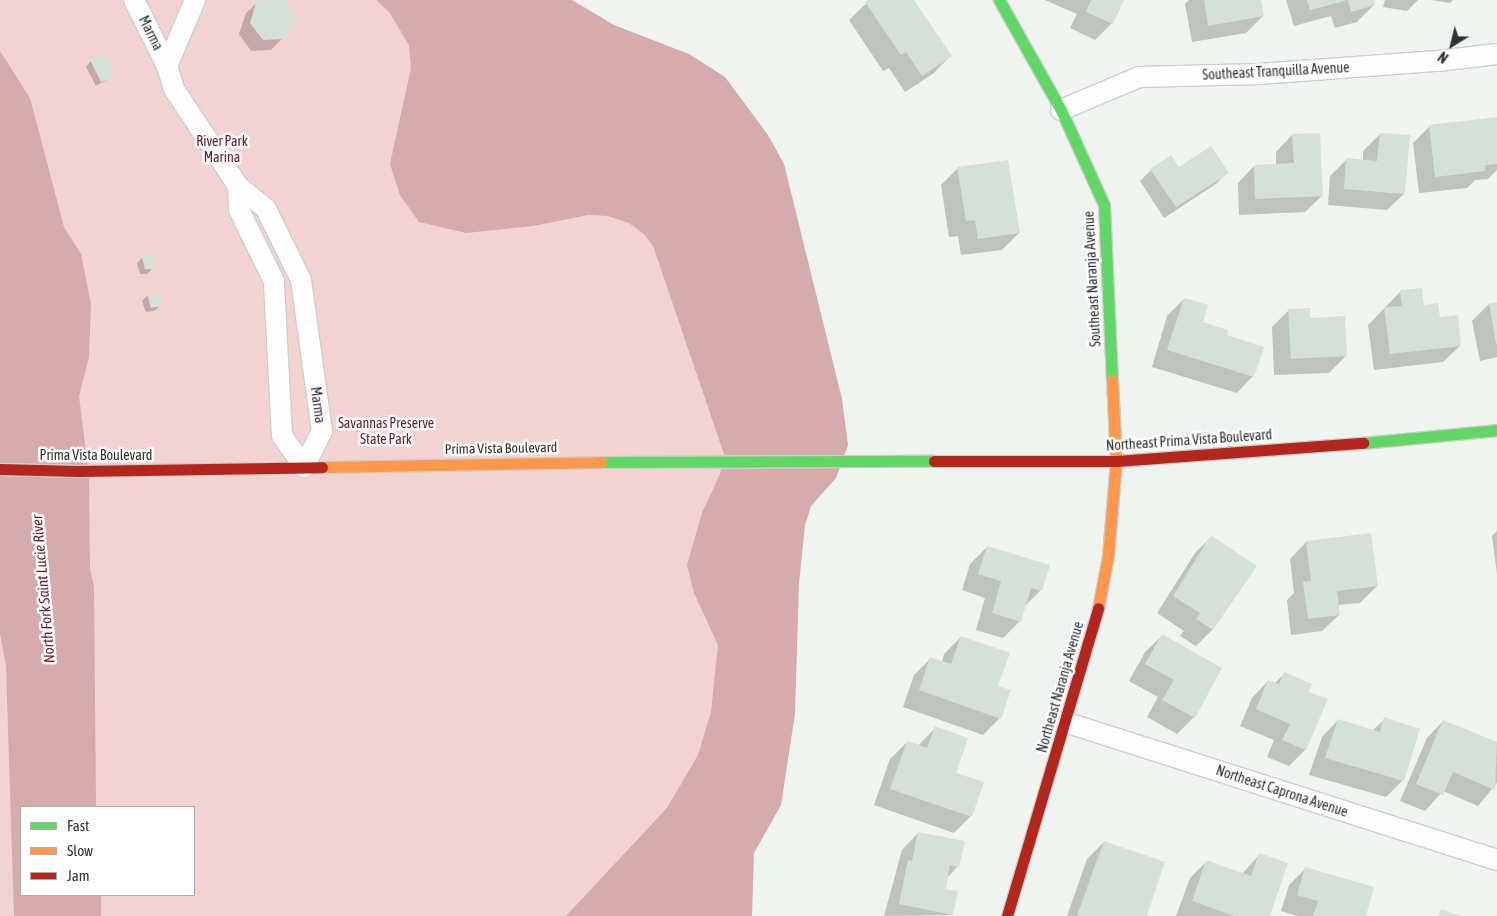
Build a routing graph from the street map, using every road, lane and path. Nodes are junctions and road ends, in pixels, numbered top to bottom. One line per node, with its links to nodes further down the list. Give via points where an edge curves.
1 (134, 0): 5 (street, Marma)
2 (195, 0): 5 (street, Marma)
3 (999, 0): 6 (main road, Southeast Naranja Avenue)
4 (1497, 54): 6 (street, Southeast Tranquilla Avenue, via 1259,74 1139,77)
5 (167, 66): 7 (street, Marma, via 174,89)
6 (1060, 110): 12 (main road, Southeast Naranja Avenue, via 1104,205)
7 (238, 186): 8 (street, Marma, via 266,209 301,280); 9 (street, via 239,210 274,281)
8 (310, 347): 9 (street); 13 (street, Marma, via 322,432)
9 (278, 351): 13 (street, via 282,436)
10 (1497, 430): 12 (main road, Northeast Prima Vista Boulevard, via 1438,438)
11 (882, 461): 12 (main road, Northeast Prima Vista Boulevard); 13 (main road, Prima Vista Boulevard, via 688,460)
12 (1116, 461): 15 (main road, Northeast Naranja Avenue, via 1108,556 1093,632)
13 (304, 466): 14 (main road, Prima Vista Boulevard, via 78,471)
14 (0, 469)
15 (1068, 723): 16 (street, Northeast Caprona Avenue); 17 (main road, Northeast Naranja Avenue)
16 (1497, 860)
17 (1007, 916)

